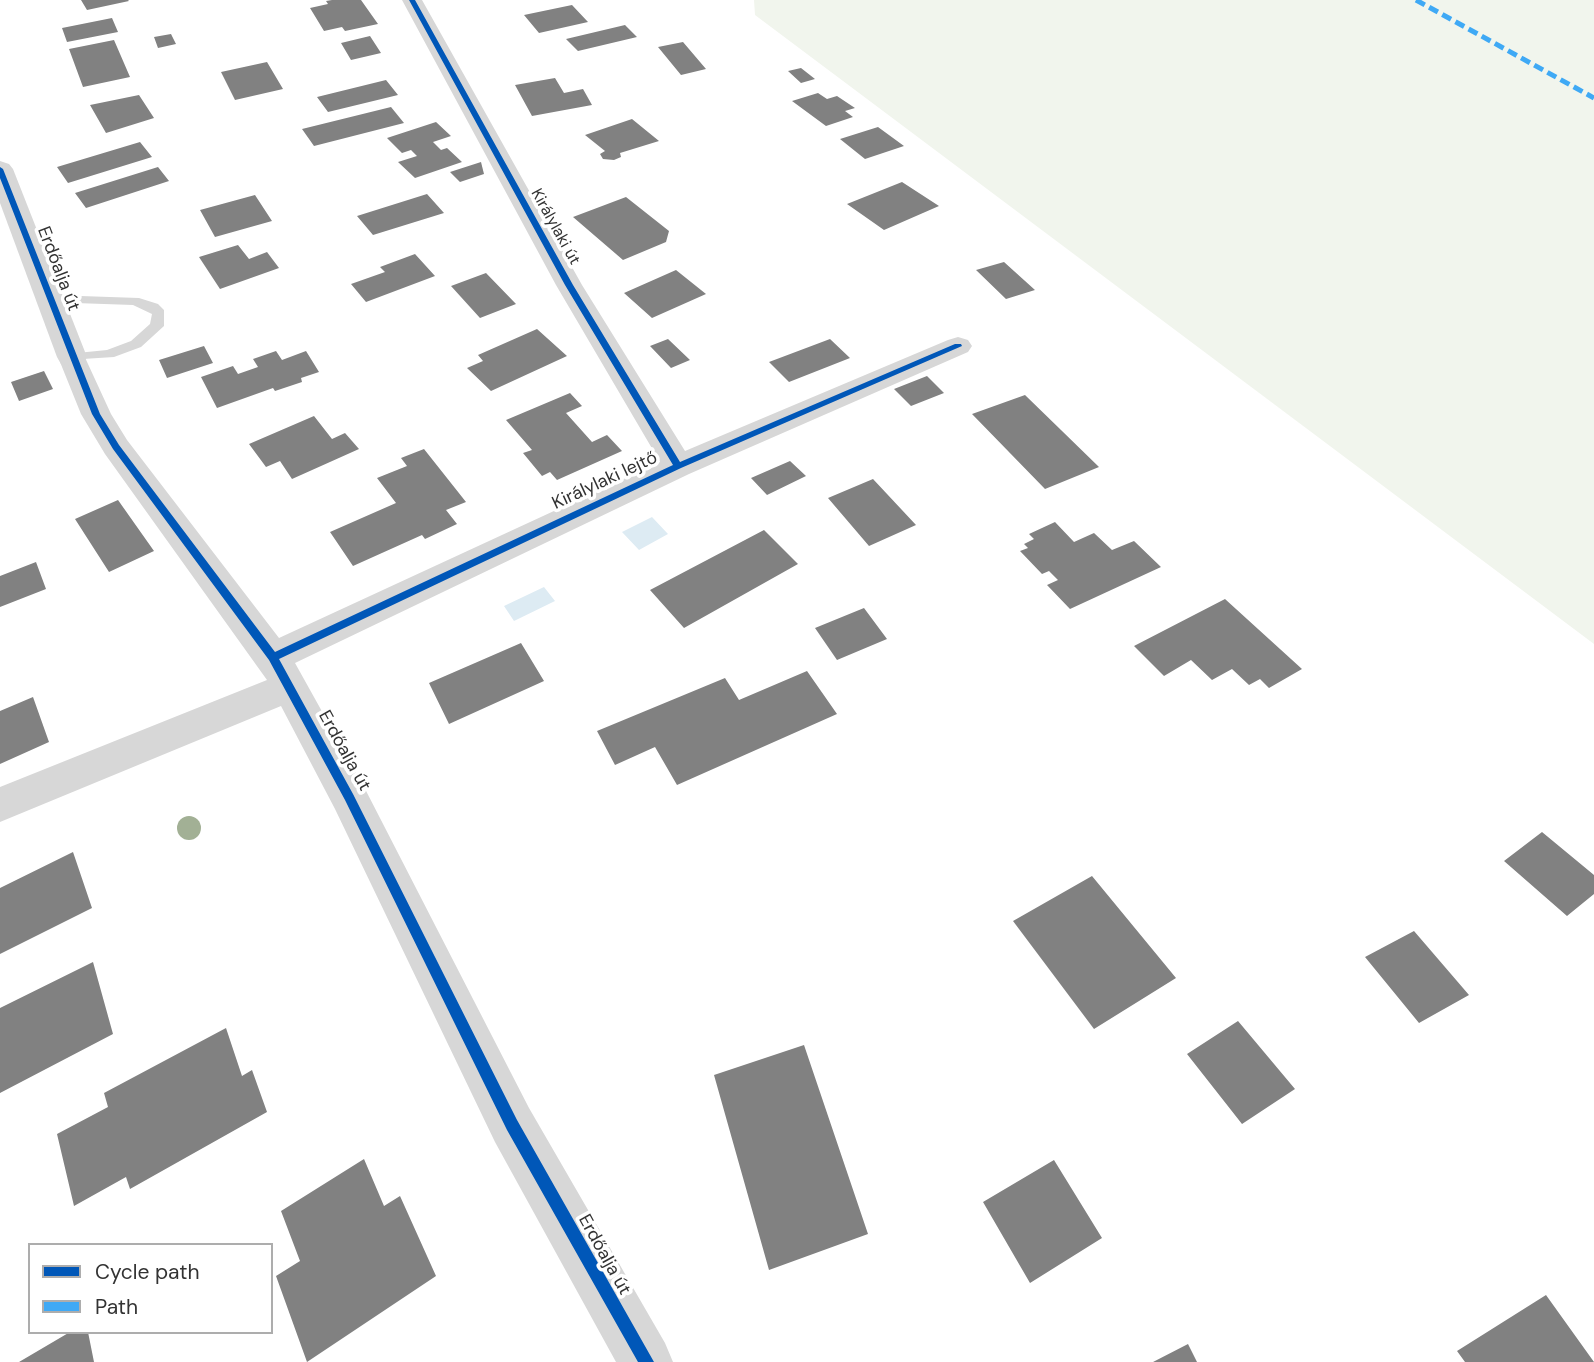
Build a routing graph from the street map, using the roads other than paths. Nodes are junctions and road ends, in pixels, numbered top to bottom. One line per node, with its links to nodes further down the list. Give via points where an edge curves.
1 (412, 0): 6 (street, Királylaki út, via 569,285)
2 (0, 169): 3 (street, Erdőalja út)
3 (51, 299): 5 (street, Erdőalja út); 5 (lane, via 134,301 159,313 157,326 136,344 109,354)
4 (958, 346): 6 (street, Királylaki lejtő)
5 (72, 357): 7 (street, Erdőalja út, via 116,447)
6 (678, 466): 7 (street, Királylaki lejtő)
7 (280, 672): 8 (street); 9 (street, Erdőalja út, via 349,797 512,1125)
8 (0, 805)
9 (646, 1362)

